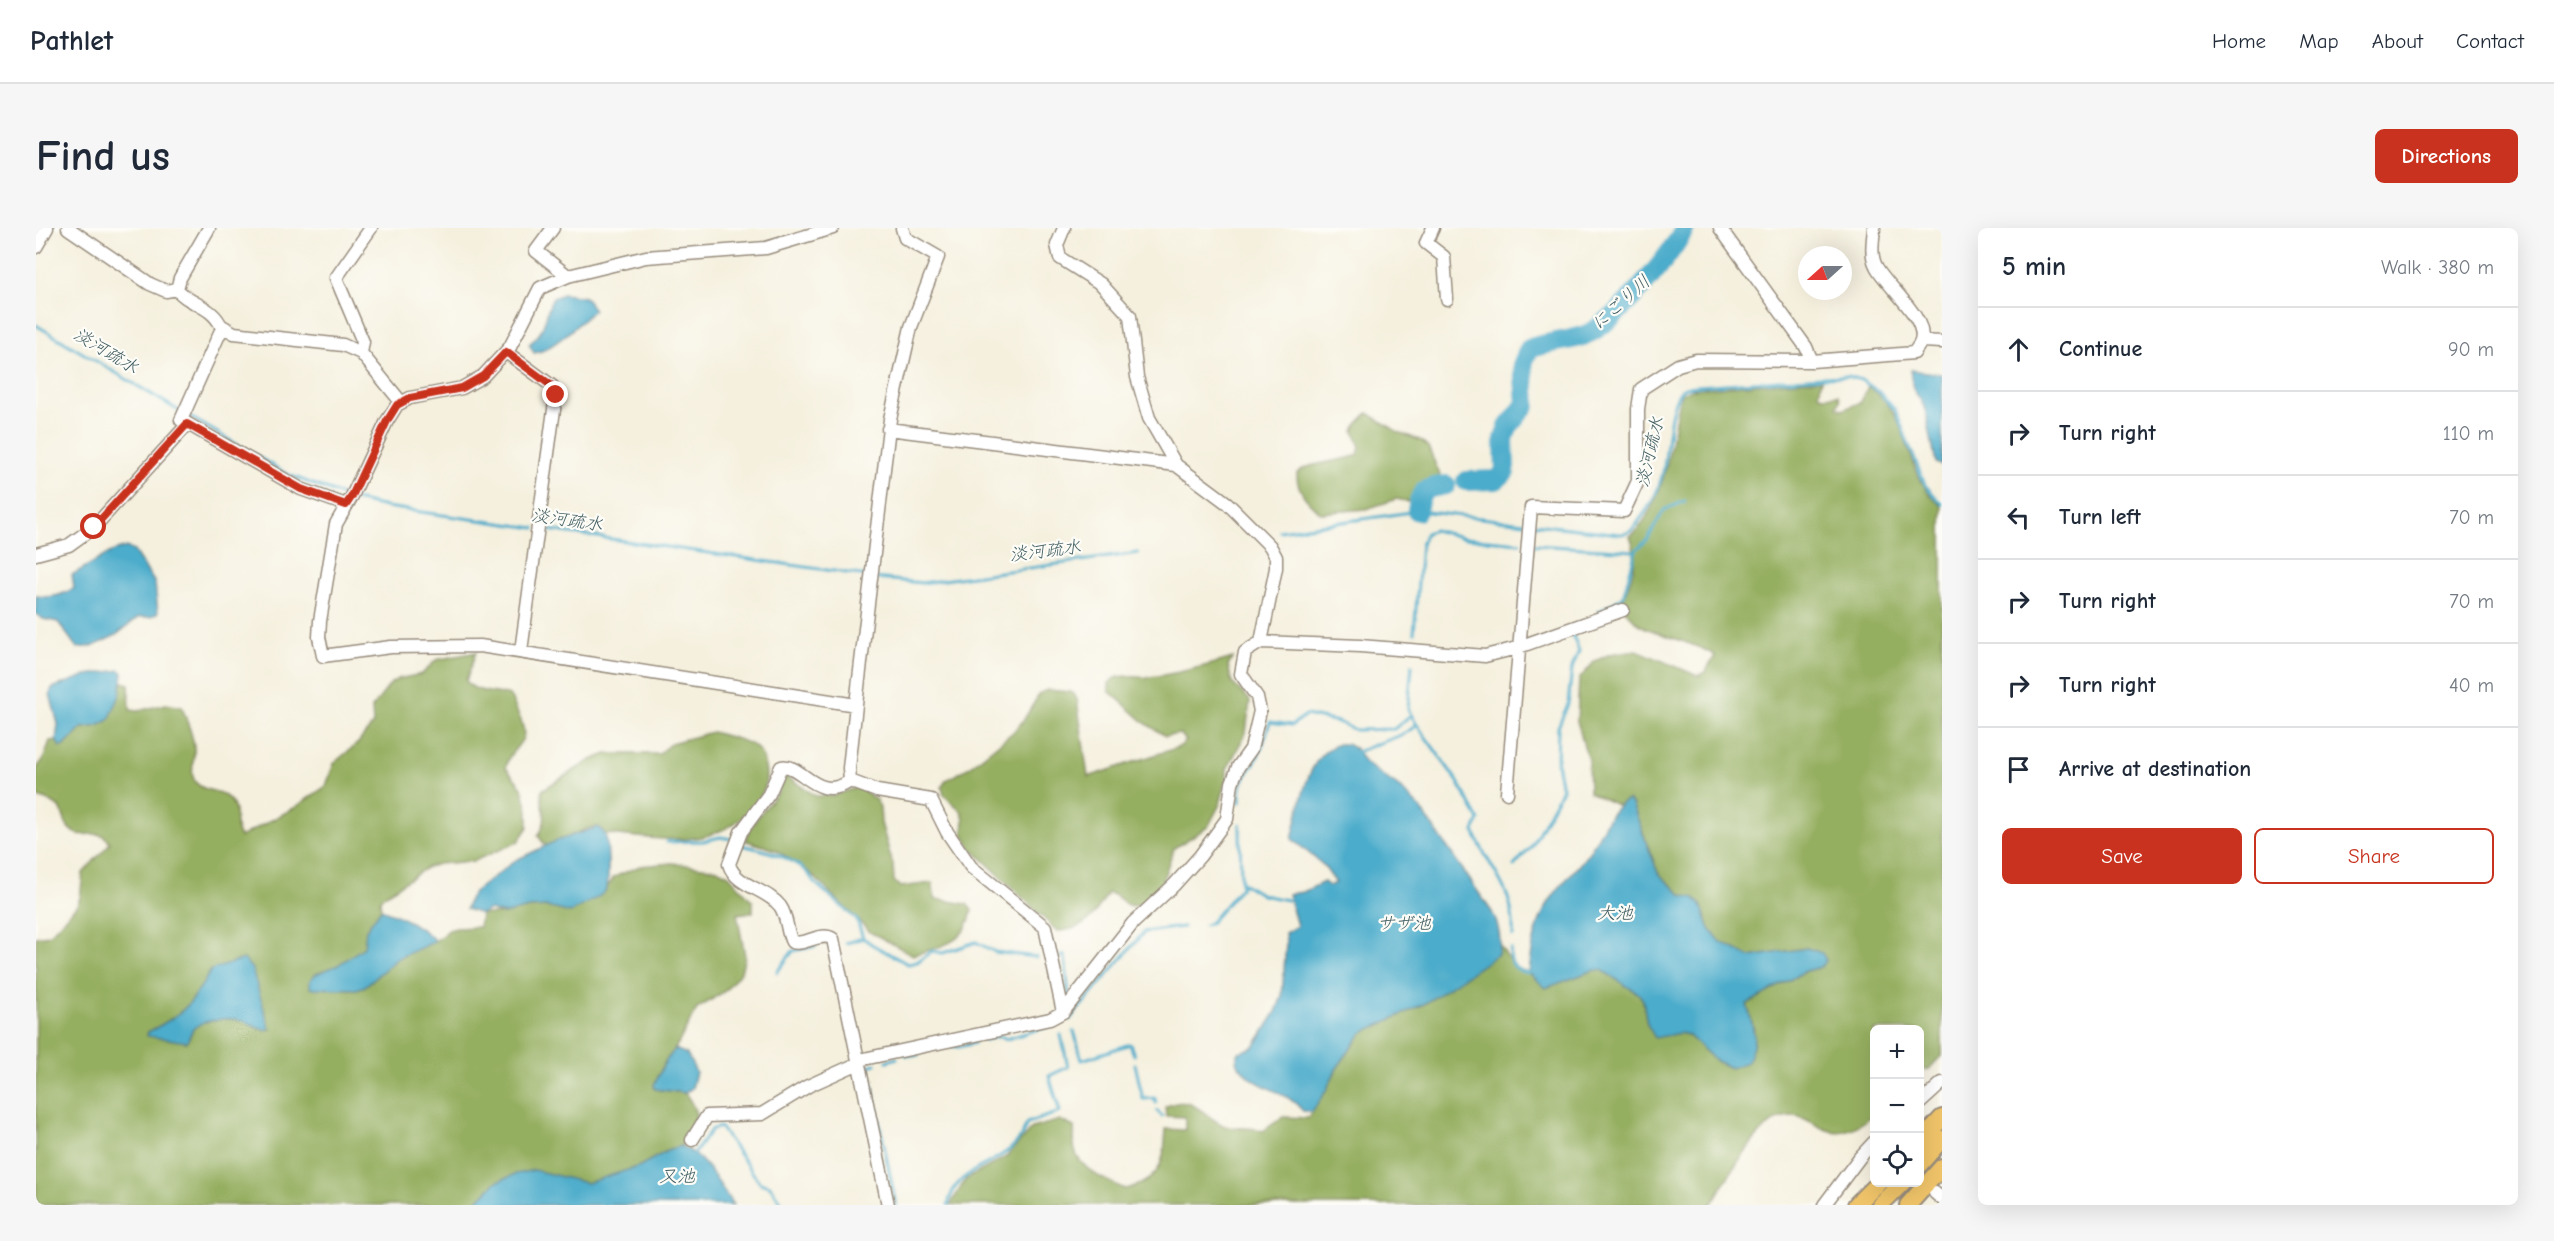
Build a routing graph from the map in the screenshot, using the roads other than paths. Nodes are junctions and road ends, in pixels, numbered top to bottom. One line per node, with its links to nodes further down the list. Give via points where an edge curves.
1 (47, 228): 12 (street)
2 (68, 228): 14 (street, via 150,284 166,291)
3 (209, 228): 14 (street)
4 (370, 228): 20 (street, via 336,278 363,342)
5 (554, 228): 13 (street, via 536,251)
6 (833, 228): 13 (street, via 766,248 646,257)
7 (902, 228): 24 (street, via 905,238 938,257 911,327)
8 (1064, 228): 25 (street, via 1057,245 1060,258 1101,284 1130,316 1137,377 1149,418)
9 (1433, 228): 15 (street, via 1426,243 1444,257)
10 (1720, 228): 21 (street, via 1806,347)
11 (1874, 228): 17 (street, via 1875,265 1916,314)
12 (36, 247)
13 (568, 276): 19 (street, via 540,288)
14 (177, 289): 16 (street, via 208,310)
15 (1447, 299)
16 (222, 326): 20 (street, via 234,333 343,345); 23 (street)
17 (1922, 341): 18 (street); 21 (street, via 1914,353 1901,356)
18 (1942, 342)
19 (506, 352): 22 (street, via 483,376 462,388); 31 (street, via 556,393)
20 (362, 353): 22 (street)
21 (1812, 361): 30 (street, via 1696,360 1678,365 1641,389 1638,480 1624,511 1531,507)
22 (401, 402): 26 (street, via 389,416)
23 (184, 417): 26 (street, via 301,489); 27 (street, via 94,527 69,545)
24 (888, 429): 25 (street); 32 (street)
25 (1176, 465): 29 (street, via 1227,503 1276,557)
26 (349, 501): 31 (street, via 336,524 322,600 319,631 323,656 391,647 480,646)
27 (36, 555)
28 (1623, 610): 30 (street)
29 (1261, 642): 30 (street, via 1360,645 1485,656); 35 (street, via 1245,652 1241,674 1257,697 1260,711 1251,749 1232,783 1227,819 1174,885 1133,922)
30 (1519, 647): 34 (street)
31 (521, 651): 32 (street)
32 (856, 705): 33 (street)
33 (850, 781): 35 (street, via 876,791 931,800 971,867 1045,927); 36 (street, via 825,787 790,767 781,767 769,795 741,832 729,864 741,879 780,907 792,942 800,944 826,936 833,939)
34 (1507, 793)
35 (1063, 1012): 36 (street, via 1050,1019)
36 (859, 1061): 42 (street, via 762,1114 707,1116); 48 (street)
37 (1942, 1083): 38 (street)
38 (1924, 1099)
39 (1942, 1119): 40 (highway)
40 (1924, 1138)
41 (1942, 1139): 44 (highway)
42 (692, 1140)
43 (1870, 1147): 49 (street)
44 (1924, 1159)
45 (1942, 1167): 52 (highway)
46 (1874, 1187): 50 (highway)
47 (1898, 1187): 51 (highway)
48 (888, 1205)
49 (1824, 1205)
50 (1856, 1205)
51 (1880, 1205)
52 (1908, 1205)

